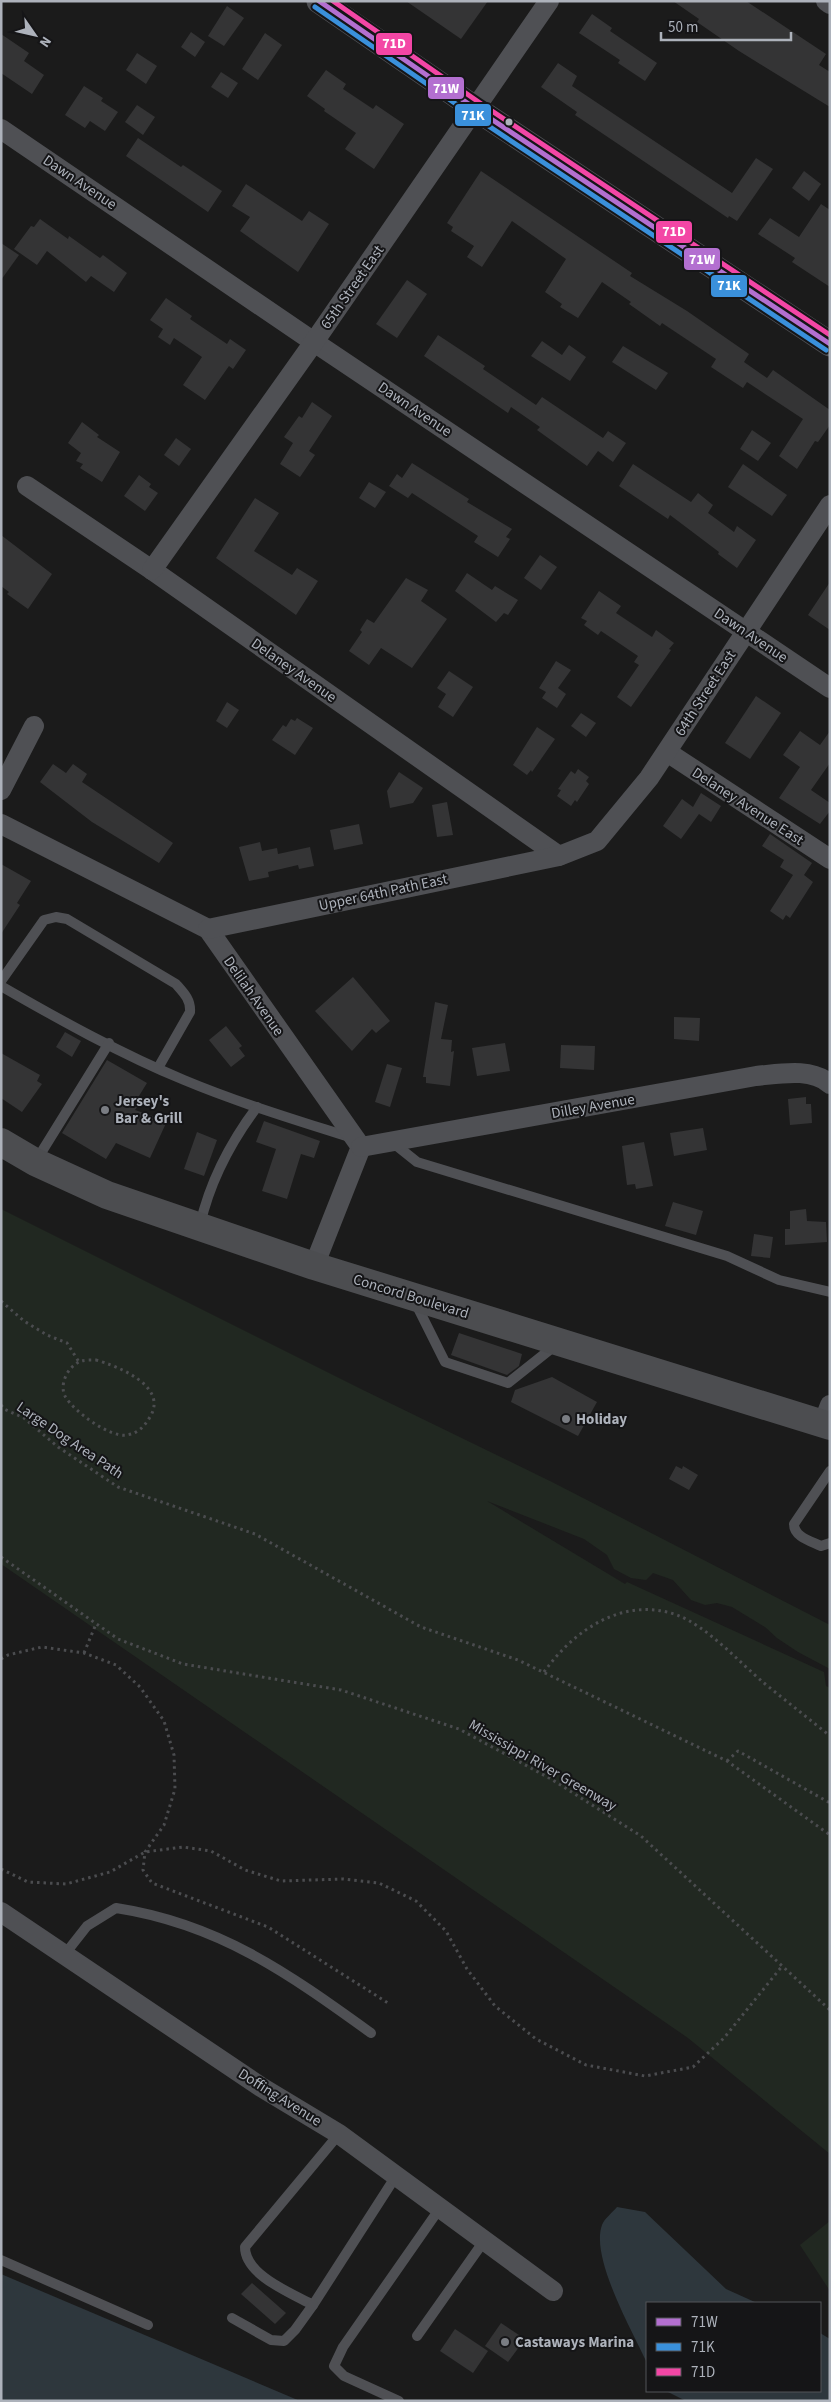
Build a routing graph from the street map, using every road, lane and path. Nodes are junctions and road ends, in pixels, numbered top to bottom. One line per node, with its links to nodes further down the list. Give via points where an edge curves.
1 (319, 1): 5 (street)
2 (549, 1): 5 (street, 65th Street East)
3 (826, 1): 4 (street)
4 (830, 4)
5 (476, 109): 7 (street, 65th Street East); 8 (street)
6 (1, 129): 7 (street, Dawn Avenue)
7 (314, 342): 11 (street, 65th Street East); 12 (street, Dawn Avenue)
8 (830, 344)
9 (27, 486): 11 (street, Delaney Avenue)
10 (830, 505): 12 (street, 64th Street East)
11 (152, 570): 18 (street, Delaney Avenue)
12 (746, 630): 13 (street, Dawn Avenue); 15 (street, 64th Street East)
13 (830, 688)
14 (34, 726): 16 (street)
15 (667, 752): 18 (street, 64th Street East, via 597,841); 19 (street, Delaney Avenue East)
16 (1, 790)
17 (1, 824): 20 (street, Delilah Avenue)
18 (559, 856): 20 (street, Upper 64th Path East)
19 (830, 859)
20 (208, 929): 29 (street, Delilah Avenue)
21 (1, 981): 24 (lane, via 44,920 56,917 67,920 176,984 188,998 190,1012)
22 (1, 986): 23 (lane)
23 (109, 1043): 24 (lane); 30 (lane)
24 (158, 1068): 26 (lane)
25 (828, 1082): 28 (street, Dilley Avenue, via 795,1072 756,1076)
26 (257, 1107): 29 (lane); 31 (lane, via 227,1153 209,1192)
27 (1, 1142): 30 (main road, Concord Boulevard)
28 (392, 1142): 29 (street, Dilley Avenue); 33 (lane, via 417,1162 727,1256 779,1280)
29 (358, 1143): 32 (street)
30 (35, 1162): 31 (main road, Concord Boulevard, via 107,1195)
31 (199, 1227): 32 (main road, Concord Boulevard)
32 (314, 1266): 34 (main road, Concord Boulevard)
33 (830, 1292)
34 (412, 1297): 36 (main road, Concord Boulevard); 36 (lane, via 445,1362 508,1383)
35 (1, 1301): 37 (path, via 24,1321 67,1343)
36 (559, 1342): 39 (main road, Concord Boulevard)
37 (79, 1362): 37 (path, via 96,1360 121,1369 150,1390 154,1402 152,1415 137,1433 122,1436 111,1433 74,1407 64,1395 63,1382 67,1373)
38 (1, 1405): 46 (path, Large Dog Area Path, via 24,1418 58,1447 127,1491 255,1534 420,1627)
39 (827, 1418)
40 (830, 1471): 41 (lane, via 794,1524 799,1535 821,1546)
41 (830, 1543)
42 (1, 1558): 43 (path, Mississippi River Greenway)
43 (96, 1624): 44 (path); 55 (path, Mississippi River Greenway, via 118,1639 183,1664 341,1690 459,1729 551,1779 641,1836)
44 (84, 1654): 45 (path, via 42,1647); 51 (path, via 116,1665 140,1687 164,1721 174,1755 175,1789 164,1825)
45 (1, 1659)
46 (544, 1672): 47 (path, via 557,1654 577,1636 612,1615 639,1609 677,1616 708,1634); 48 (path, Large Dog Area Path)
47 (830, 1736)
48 (727, 1761): 49 (path, via 738,1751); 50 (path, Large Dog Area Path)
49 (830, 1802)
50 (830, 1835)
51 (145, 1852): 52 (path, via 110,1872 66,1884 28,1882); 55 (path, via 183,1846 211,1851 245,1870 281,1881 343,1879 379,1883 416,1901 446,1931 467,1969 495,2006 536,2039 586,2065 644,2076 693,2067 724,2038); 56 (path, via 143,1870 152,1882 268,1927)
52 (1, 1869)
53 (1, 1912): 54 (street, Doffing Avenue)
54 (65, 1954): 58 (lane, via 87,1926 116,1908 152,1913 229,1941 295,1978); 59 (street, Doffing Avenue, via 261,2087)
55 (783, 1965): 57 (path, Mississippi River Greenway)
56 (388, 2003)
57 (830, 2010)
58 (371, 2033)
59 (339, 2134): 60 (street, Doffing Avenue); 65 (lane, via 245,2247 245,2255 268,2281)
60 (396, 2176): 61 (street, Doffing Avenue); 65 (lane)
61 (440, 2208): 62 (street, Doffing Avenue); 69 (lane, via 343,2347 334,2366 344,2376)
62 (484, 2241): 64 (street, Doffing Avenue); 68 (lane)
63 (1, 2260): 67 (lane)
64 (553, 2291)
65 (312, 2305): 66 (lane, via 284,2341 271,2340)
66 (232, 2318)
67 (148, 2325)
68 (418, 2336)
69 (399, 2401)

